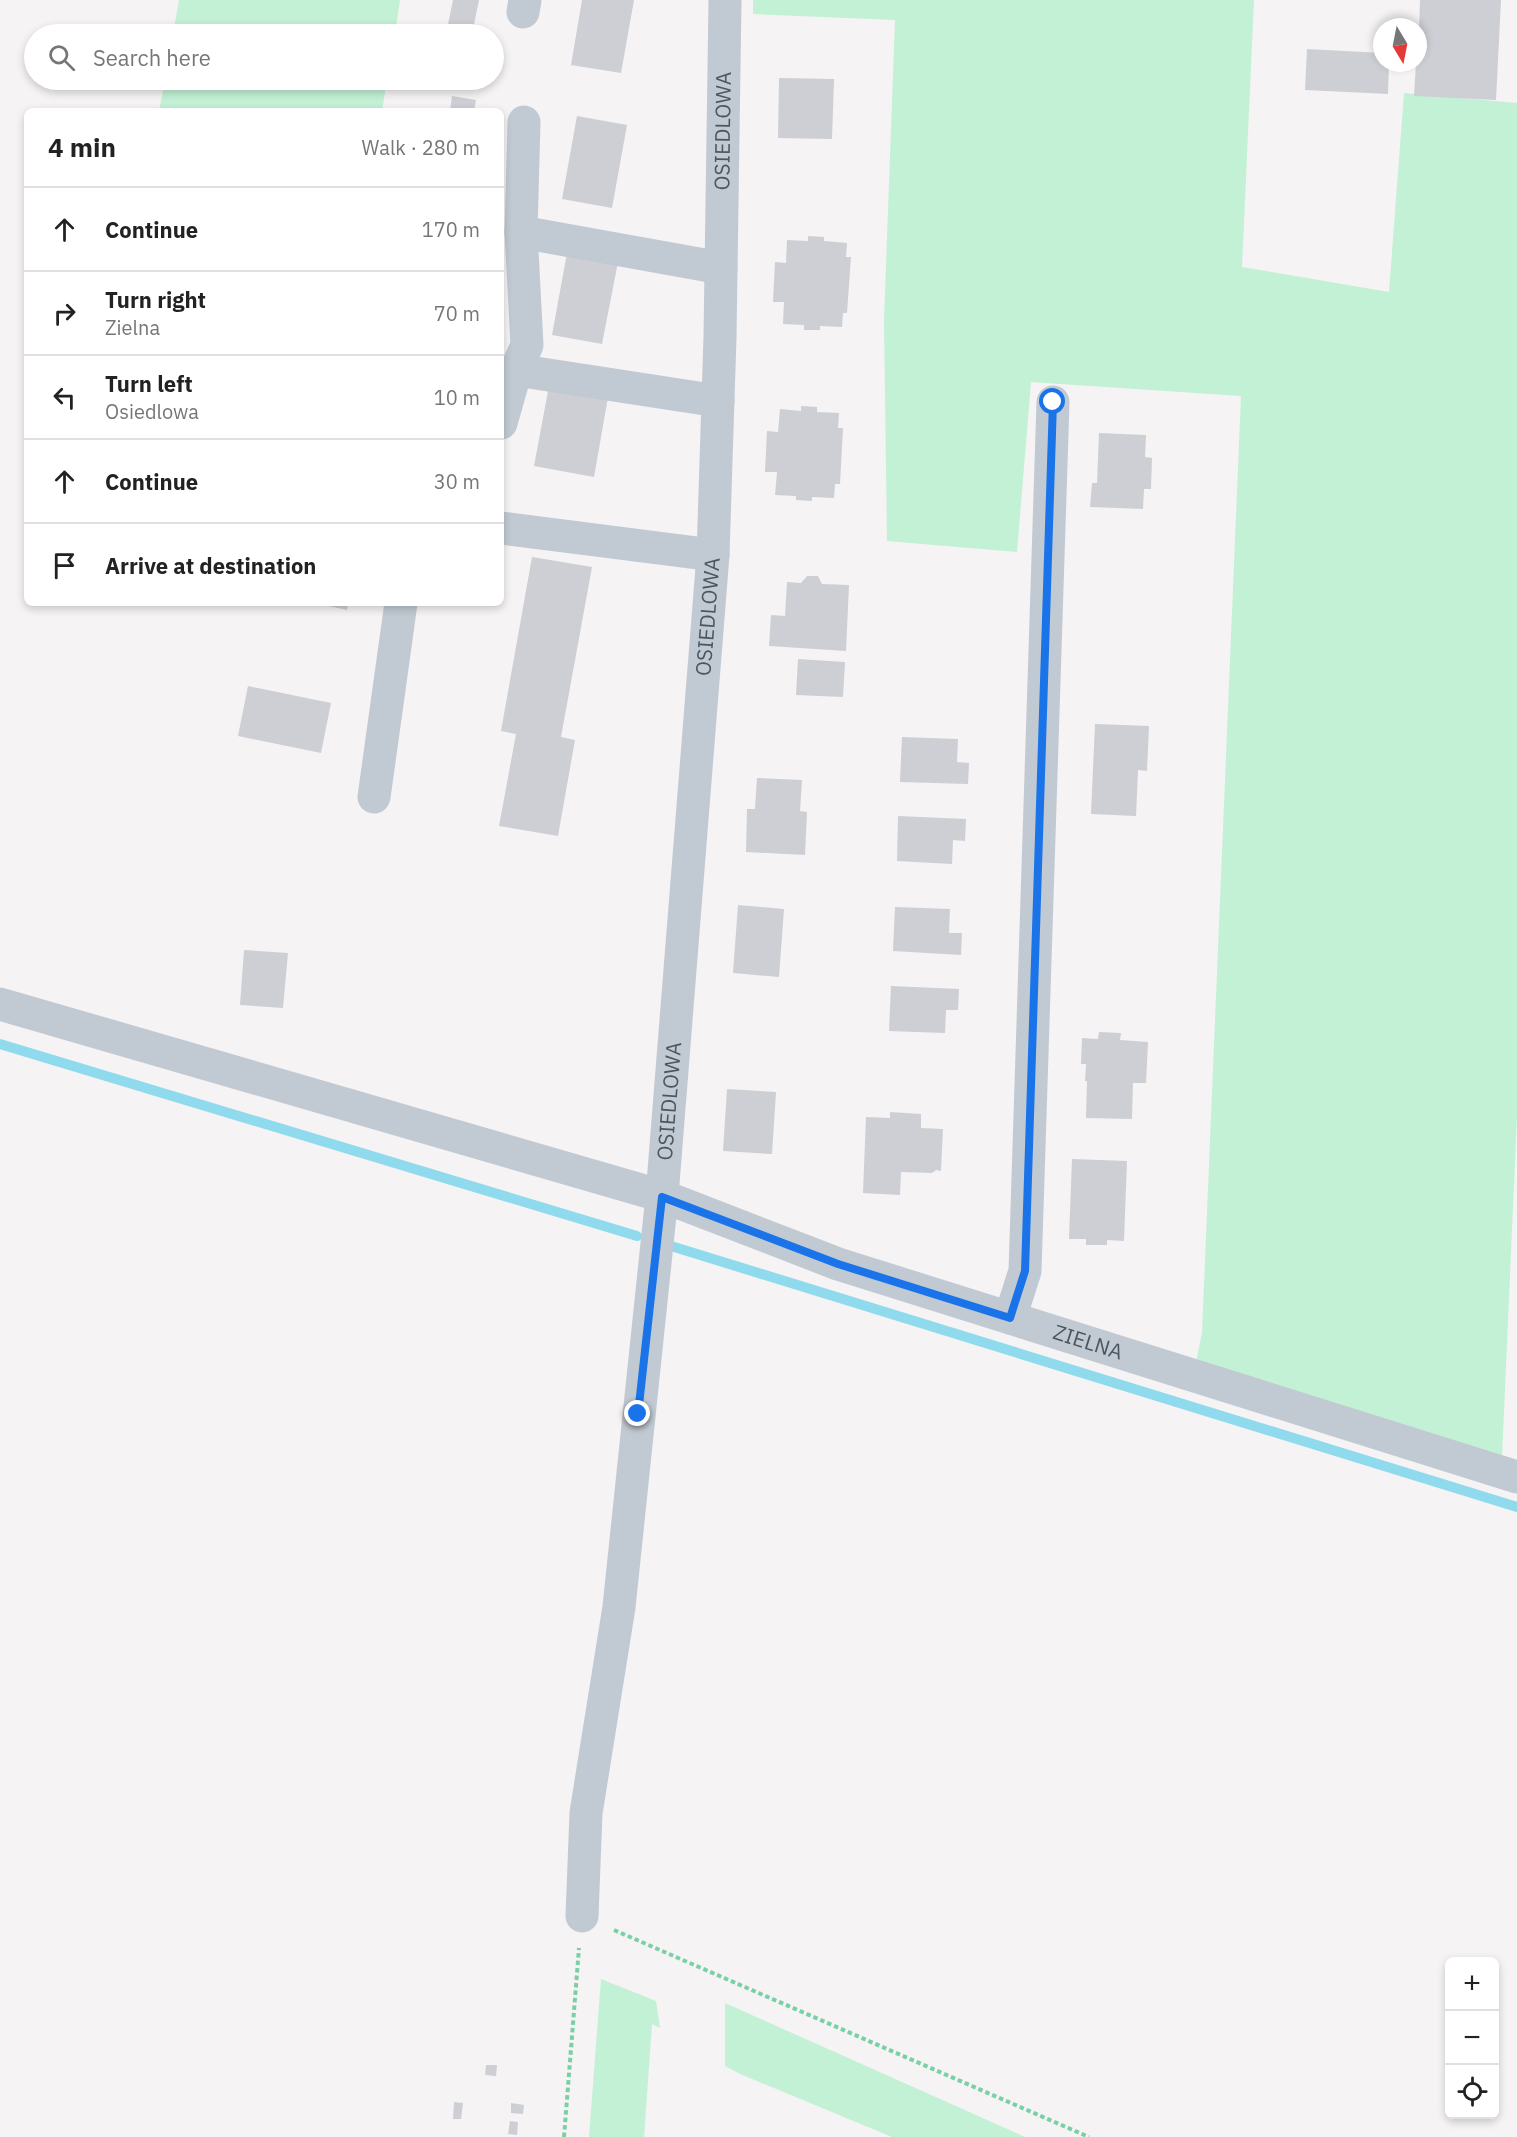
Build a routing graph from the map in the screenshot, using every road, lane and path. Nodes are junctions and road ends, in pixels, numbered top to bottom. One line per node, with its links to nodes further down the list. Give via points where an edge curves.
1 (724, 0): 4 (street, OSIEDLOWA)
2 (524, 122): 3 (street)
3 (521, 232): 4 (street); 5 (street, via 527,345)
4 (721, 268): 6 (street, OSIEDLOWA)
5 (516, 370): 6 (street); 8 (street)
6 (718, 401): 10 (street, OSIEDLOWA)
7 (1053, 402): 15 (street, via 1025,1271)
8 (504, 412)
9 (504, 528): 10 (street)
10 (713, 555): 14 (street, OSIEDLOWA)
11 (401, 606): 12 (street)
12 (374, 797)
13 (0, 1004): 14 (street, ZIELNA)
14 (662, 1197): 15 (street, ZIELNA, via 838,1264); 17 (street, OSIEDLOWA, via 619,1607 585,1813)
15 (1010, 1318): 16 (street, ZIELNA)
16 (1517, 1477)
17 (582, 1916): 18 (path); 19 (path)
18 (564, 2137)
19 (1089, 2137)

